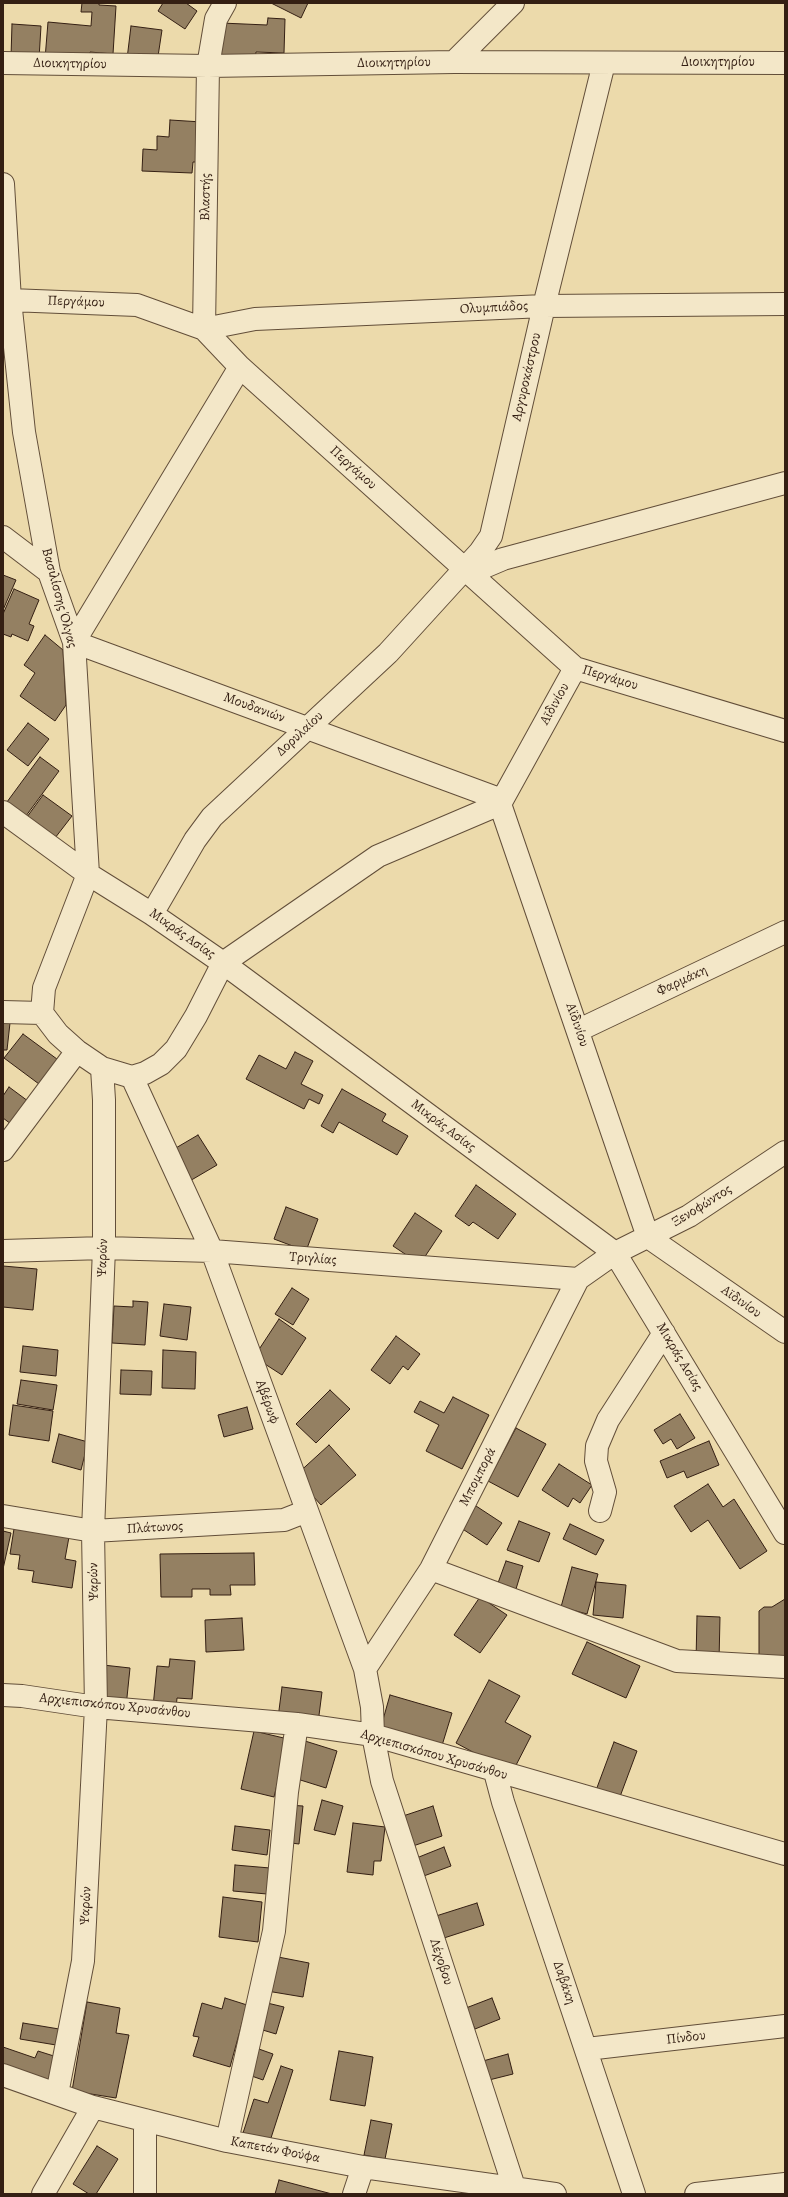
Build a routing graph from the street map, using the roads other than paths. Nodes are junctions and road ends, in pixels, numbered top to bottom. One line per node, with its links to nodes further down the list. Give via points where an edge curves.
1 (226, 3): 7 (street, Βλαστής, via 216,18)
2 (513, 3): 3 (street)
3 (454, 62): 4 (street, Διοικητηρίου); 7 (street, Διοικητηρίου)
4 (604, 62): 6 (street, Διοικητηρίου); 11 (street, Αργυροκάστρου)
5 (3, 63): 7 (street, Διοικητηρίου)
6 (785, 63)
7 (208, 66): 12 (street, Βλαστής)
8 (3, 184): 9 (street)
9 (7, 302): 12 (street, Περγάμου, via 137,305); 17 (street, Βασιλίσσης Όλγας, via 24,432)
10 (785, 304): 11 (street, Ολυμπιάδος)
11 (544, 306): 12 (street, Ολυμπιάδος, via 255,319); 16 (street, Αργυροκάστρου, via 491,536)
12 (204, 329): 13 (street, Περγάμου)
13 (240, 367): 16 (street, Περγάμου); 18 (street)
14 (785, 483): 16 (street)
15 (3, 536): 17 (street)
16 (468, 570): 19 (street, Περγάμου); 20 (street, Δορυλαίου, via 388,653)
17 (49, 572): 18 (street, Βασιλίσσης Όλγας)
18 (74, 642): 20 (street, Μουδανιών); 24 (street, Βασιλίσσης Όλγας)
19 (575, 668): 21 (street, Περγάμου); 22 (street, Αϊδινίου)
20 (308, 727): 22 (street, Μουδανιών); 25 (street, Δορυλαίου, via 212,817)
21 (785, 731)
22 (501, 802): 27 (street, via 378,856); 30 (street, Αϊδινίου)
23 (3, 812): 24 (street, Μικράς Ασίας)
24 (88, 874): 25 (street, Μικράς Ασίας); 29 (street, via 44,988)
25 (152, 914): 27 (street, Μικράς Ασίας)
26 (785, 932): 30 (street, Φαρμάκη)
27 (223, 963): 33 (street, via 176,1049 162,1064); 40 (street, Μικράς Ασίας)
28 (3, 1012): 29 (street)
29 (42, 1012): 31 (street, via 58,1034)
30 (579, 1030): 36 (street, Αϊδινίου)
31 (77, 1051): 32 (street); 34 (street)
32 (102, 1068): 33 (street); 37 (street, Ψαρών)
33 (132, 1077): 39 (street, Αβέρωφ)
34 (3, 1150)
35 (785, 1152): 36 (street, Ξενοφώντος, via 689,1216)
36 (648, 1237): 40 (street, Ξενοφώντος); 43 (street, Αϊδινίου)
37 (104, 1248): 38 (street, Τριγλίας); 39 (street, Τριγλίας); 47 (street, Ψαρών)
38 (3, 1251)
39 (212, 1251): 41 (street, Τριγλίας); 44 (street, Αβέρωφ)
40 (615, 1253): 41 (street); 42 (street, Μικράς Ασίας)
41 (578, 1279): 49 (street, Μπομπορά)
42 (664, 1332): 45 (street, via 608,1420 597,1446 596,1461 605,1492); 48 (street, Μικράς Ασίας)
43 (785, 1332)
44 (307, 1511): 47 (street, Πλάτωνος, via 284,1520); 51 (street, Αβέρωφ)
45 (600, 1511)
46 (3, 1516): 47 (street, Πλάτωνος)
47 (93, 1531): 53 (street, Ψαρών)
48 (785, 1533)
49 (431, 1569): 50 (street, via 677,1661); 51 (street, Μπομπορά)
50 (785, 1667)
51 (365, 1669): 55 (street, Αβέρωφ, via 372,1707)
52 (3, 1695): 53 (street, Αρχιεπισκόπου Χρυσάνθου)
53 (96, 1707): 54 (street, Αρχιεπισκόπου Χρυσάνθου); 61 (street, Ψαρών, via 83,1961)
54 (297, 1724): 55 (street, Αρχιεπισκόπου Χρυσάνθου); 64 (street, via 287,1792 274,1931)
55 (373, 1735): 56 (street, Αρχιεπισκόπου Χρυσάνθου); 67 (street, Λέχοβου, via 382,1781)
56 (495, 1772): 57 (street, Αρχιεπισκόπου Χρυσάνθου); 59 (street, Δαβάκη)
57 (785, 1854)
58 (785, 2026): 59 (street, Πίνδου)
59 (587, 2049): 72 (street, Δαβάκη)
60 (3, 2075): 61 (street, Καπετάν Φούφα)
61 (57, 2094): 62 (street, Καπετάν Φούφα)
62 (93, 2107): 63 (street, Καπετάν Φούφα); 68 (street)
63 (145, 2120): 64 (street, Καπετάν Φούφα); 69 (street)
64 (227, 2141): 65 (street, Καπετάν Φούφα)
65 (362, 2167): 67 (street, Καπετάν Φούφα); 70 (street)
66 (785, 2184): 73 (street)
67 (514, 2187): 71 (street, Καπετάν Φούφα)
68 (43, 2194)
69 (145, 2194)
70 (354, 2194)
71 (555, 2194)
72 (634, 2194)
73 (696, 2194)

